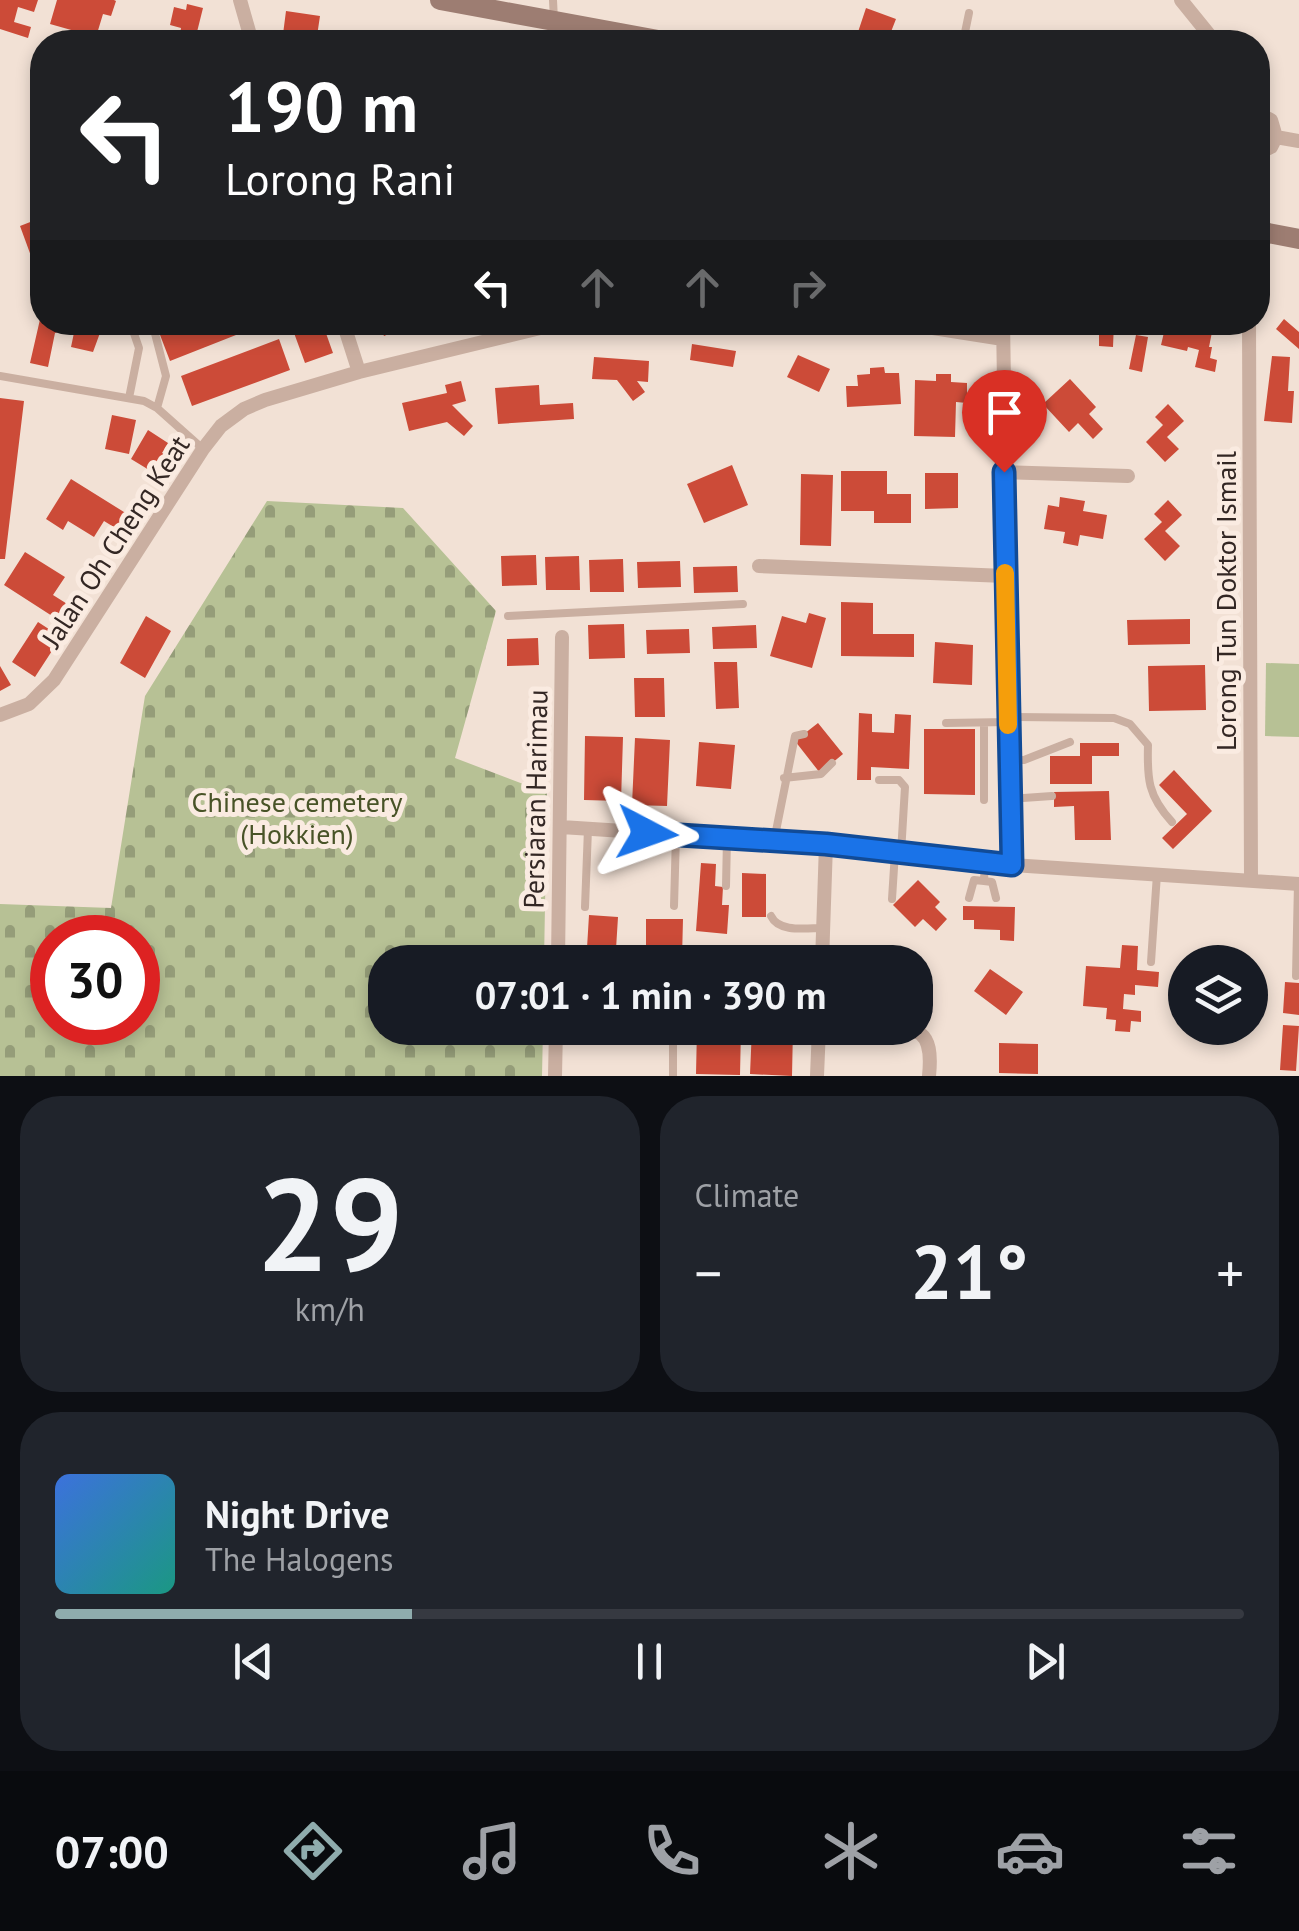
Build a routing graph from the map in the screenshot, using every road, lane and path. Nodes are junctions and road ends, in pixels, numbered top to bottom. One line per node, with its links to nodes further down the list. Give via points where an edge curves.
1 (240, 0): 6 (street)
2 (440, 0): 4 (street)
3 (1181, 0): 9 (street)
4 (554, 10): 7 (street)
5 (969, 14): 8 (lane)
6 (249, 30)
7 (626, 30)
8 (966, 30)
9 (1205, 30)
10 (1270, 122): 11 (street)
11 (1276, 136): 12 (street); 13 (street)
12 (1299, 142)
13 (1270, 148)
14 (1270, 233): 15 (street)
15 (1299, 238)
16 (134, 335): 26 (lane, via 139,348)
17 (155, 335): 27 (lane, via 166,376)
18 (347, 335): 24 (street)
19 (511, 335): 24 (street, Jalan Oh Cheng Keat)
20 (978, 335): 23 (street)
21 (1003, 335): 23 (street)
22 (1249, 335): 61 (street, Lorong Tun Doktor Ismail)
23 (1003, 339): 29 (street)
24 (359, 372): 28 (street, Jalan Oh Cheng Keat, via 244,410)
25 (0, 376): 26 (lane)
26 (130, 398): 27 (lane)
27 (158, 408): 28 (lane)
28 (203, 449): 37 (street, Jalan Oh Cheng Keat, via 54,680 30,704)
29 (1004, 472): 30 (street); 32 (street)
30 (1128, 476)
31 (758, 566): 32 (street)
32 (1005, 576): 38 (street)
33 (743, 604): 34 (lane)
34 (562, 614): 35 (lane); 36 (lane)
35 (508, 616)
36 (562, 637): 51 (street, Persiaran Harimau)
37 (0, 715)
38 (1008, 720): 39 (lane); 43 (street); 50 (lane, via 1114,718 1130,724 1148,745 1155,804)
39 (984, 722): 40 (lane); 49 (lane)
40 (946, 723)
41 (804, 734): 45 (lane, via 795,736)
42 (1070, 742): 43 (lane)
43 (1009, 760): 48 (street)
44 (832, 763): 45 (lane, via 821,774)
45 (784, 778): 55 (lane)
46 (879, 780): 57 (lane, via 899,780 904,787)
47 (1052, 796): 48 (lane)
48 (1010, 799): 59 (street)
49 (984, 800)
50 (1172, 822)
51 (561, 827): 52 (street); 73 (street, Persiaran Harimau)
52 (588, 829): 53 (street); 69 (lane)
53 (676, 835): 54 (street); 68 (lane)
54 (728, 838): 55 (street); 64 (lane)
55 (774, 841): 56 (street)
56 (826, 844): 57 (street); 72 (street)
57 (898, 853): 58 (street); 65 (lane)
58 (984, 862): 59 (street); 62 (lane)
59 (1012, 865): 60 (street)
60 (1157, 874): 61 (street); 75 (lane)
61 (1251, 880): 63 (street)
62 (984, 881): 66 (lane, via 974,880); 67 (lane, via 992,882)
63 (1298, 883): 71 (lane)
64 (726, 886)
65 (892, 898)
66 (969, 898)
67 (996, 898)
68 (674, 906)
69 (585, 907)
70 (772, 916): 72 (lane, via 781,926)
71 (1298, 926): 76 (lane)
72 (823, 928): 74 (street)
73 (558, 945)
74 (822, 945)
75 (1151, 962)
76 (1296, 976)
77 (556, 1045): 81 (street)
78 (673, 1045): 82 (lane)
79 (818, 1045): 83 (street)
80 (930, 1045): 84 (street)
81 (555, 1076)
82 (673, 1076)
83 (817, 1076)
84 (929, 1076)

